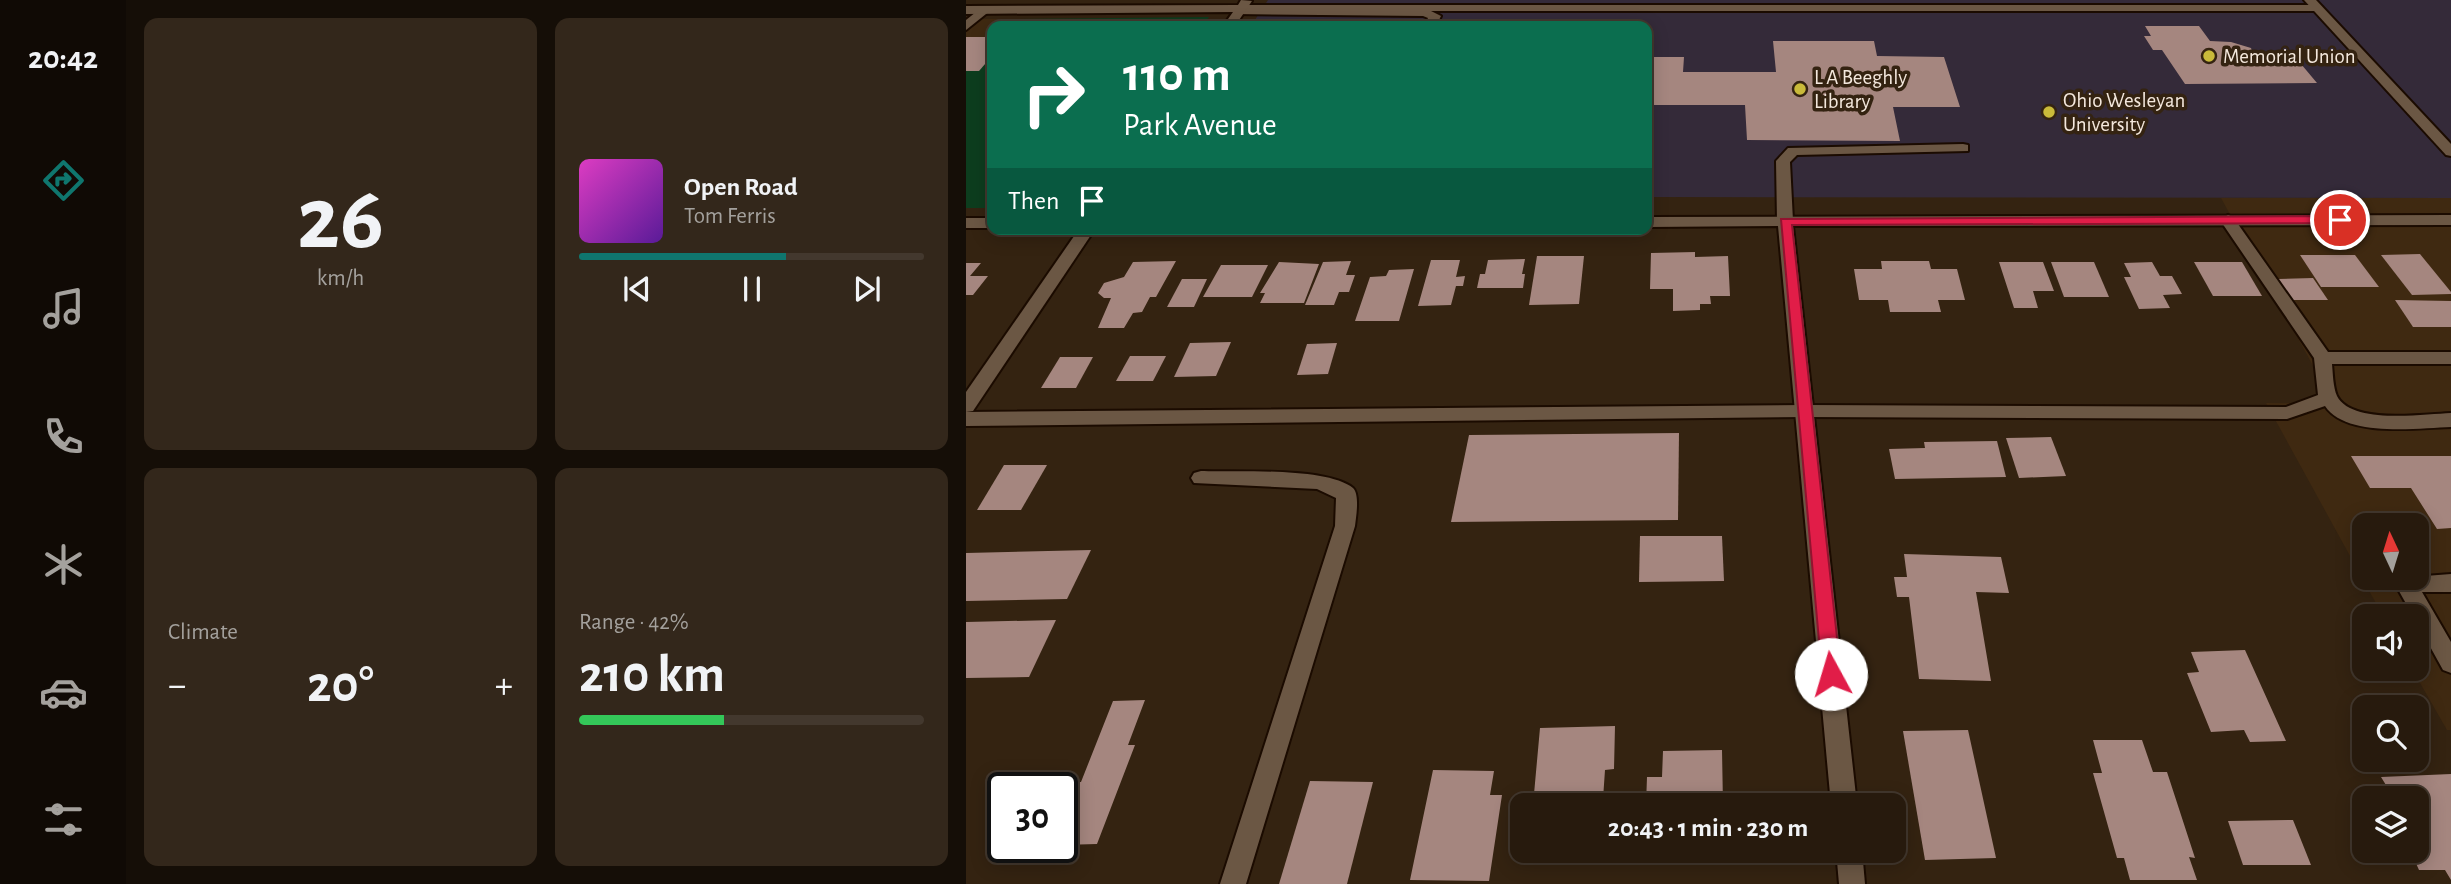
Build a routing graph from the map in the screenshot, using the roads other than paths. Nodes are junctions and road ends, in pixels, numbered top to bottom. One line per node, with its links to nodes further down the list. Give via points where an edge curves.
1 (2314, 4): 2 (street); 8 (street)
2 (1242, 7): 4 (street); 5 (street, via 1425,12 1435,16)
3 (966, 10): 4 (street)
4 (985, 10): 6 (street)
5 (1432, 21)
6 (966, 26)
7 (1963, 148): 11 (street, via 1793,151 1783,161)
8 (2451, 152)
9 (2228, 220): 10 (street); 11 (street); 16 (street)
10 (2451, 220)
11 (1785, 221): 12 (street); 20 (street)
12 (1652, 222)
13 (966, 223): 14 (street)
14 (987, 223)
15 (1083, 235): 19 (street)
16 (2322, 358): 17 (street); 18 (street)
17 (2451, 358)
18 (2329, 398): 20 (street, via 2287,413); 22 (street, via 2345,415 2360,421)
19 (966, 406)
20 (1805, 411): 21 (street); 26 (street)
21 (966, 419)
22 (2451, 420)
23 (1201, 478): 28 (street, via 1320,482 1346,494 1345,526)
24 (2451, 583): 25 (street, via 2406,583)
25 (2451, 663)
26 (1843, 793)
27 (1850, 863): 29 (street)
28 (1233, 884)
29 (1852, 884)

